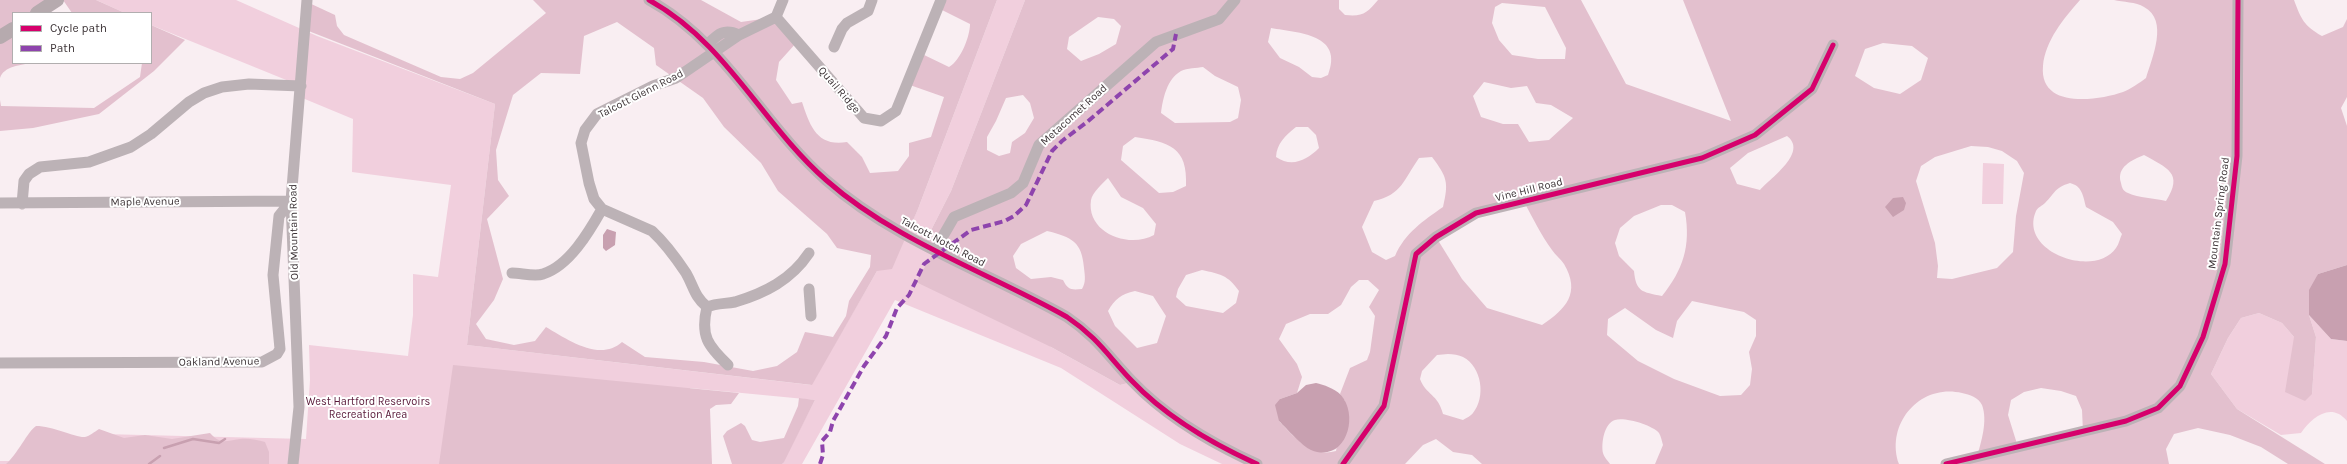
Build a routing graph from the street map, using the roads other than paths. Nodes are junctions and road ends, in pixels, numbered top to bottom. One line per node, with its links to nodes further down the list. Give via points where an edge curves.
1 (57, 0): 9 (main road)
2 (307, 0): 16 (street, Old Mountain Road)
3 (649, 0): 15 (street, Talcott Notch Road, via 674,16)
4 (783, 0): 10 (street)
5 (872, 0): 14 (street, via 868,11 842,29)
6 (941, 0): 10 (street, Quail Ridge, via 896,111 881,121 864,118)
7 (1235, 0): 21 (street, Metacomet Road, via 1219,19 1156,42 1039,145 1023,183 1011,193 954,217)
8 (2238, 0): 32 (street, Mountain Spring Road, via 2237,156 2225,264 2203,337 2180,386 2158,408 2126,421)
9 (39, 12)
10 (776, 17): 15 (street, Talcott Glenn Road)
11 (12, 30): 12 (main road)
12 (0, 37)
13 (1833, 45): 31 (street, Vine Hill Road, via 1812,89 1755,135 1702,158 1476,213 1436,237 1416,254 1384,406)
14 (834, 46)
15 (711, 47): 20 (street, Talcott Glenn Road, via 676,78 653,86 597,114 585,130 581,143 584,162 594,199); 21 (street, Talcott Notch Road, via 807,162 826,180 872,215)
16 (301, 86): 17 (street, Old Mountain Road); 19 (street, via 249,84 222,87 204,93 131,147 89,162 40,166 24,181)
17 (291, 201): 19 (street, Maple Avenue); 27 (street, Oakland Avenue, via 279,216 273,275 280,341 277,354 270,359 262,362); 29 (street, Old Mountain Road, via 299,393)
18 (0, 203): 19 (street, Maple Avenue)
19 (22, 204)
20 (602, 210): 23 (street, via 572,254 549,271 542,275); 25 (street, via 629,220 658,236 686,274 697,298)
21 (936, 250): 30 (street, Talcott Notch Road, via 1063,315 1101,344 1132,382 1159,405 1219,445)
22 (809, 253): 25 (street, via 795,271 771,288 733,302)
23 (512, 273)
24 (809, 290): 26 (street)
25 (707, 307): 28 (street, via 704,320 705,339)
26 (811, 316)
27 (0, 363)
28 (728, 365)
29 (293, 464)
30 (1257, 464)
31 (1343, 464)
32 (1946, 464)

